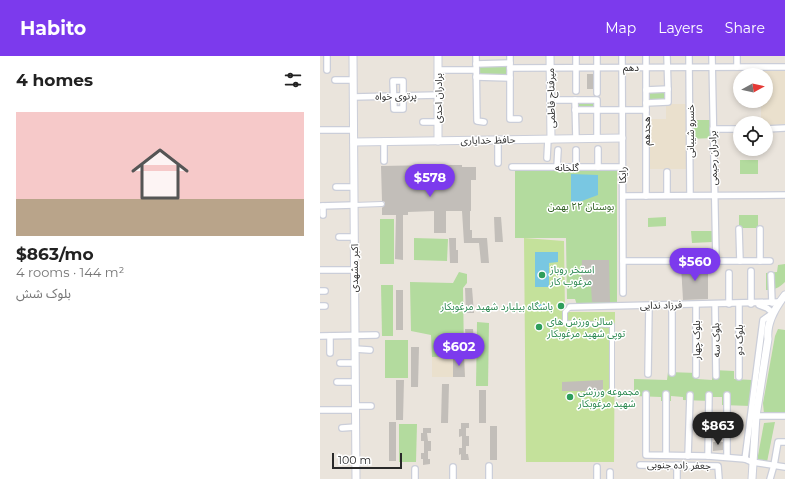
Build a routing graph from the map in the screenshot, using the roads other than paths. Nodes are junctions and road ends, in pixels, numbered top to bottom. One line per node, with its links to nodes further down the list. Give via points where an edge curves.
1 (327, 56): 27 (street)
2 (353, 56): 32 (street, اکبر مشهدی)
3 (438, 56): 28 (street, برادران احدی)
4 (476, 56): 16 (street)
5 (510, 56): 15 (street)
6 (550, 56): 23 (street, میرفتاح فاطمی)
7 (576, 56): 24 (street)
8 (597, 56): 25 (street)
9 (622, 56): 26 (street, رایکا)
10 (646, 56): 17 (street, هجدهم)
11 (667, 56): 18 (street)
12 (689, 56): 19 (street, خسرو شیبانی)
13 (712, 56): 20 (street, برادران رحیمی)
14 (737, 56): 21 (street)
15 (510, 66): 16 (street, دهم); 23 (street, دهم); 30 (street)
16 (476, 67): 28 (street, دهم); 29 (street)
17 (646, 67): 18 (street, دهم); 26 (street, دهم); 34 (street, هجدهم)
18 (667, 67): 19 (street, دهم); 33 (street)
19 (689, 67): 20 (street, دهم); 80 (street, خسرو شیبانی)
20 (712, 67): 21 (street, دهم); 53 (street, برادران رحیمی)
21 (737, 67): 22 (street, دهم)
22 (785, 67)
23 (550, 68): 24 (street, دهم); 59 (street, میرفتاح فاطمی)
24 (576, 68): 25 (street, دهم); 35 (street)
25 (597, 68): 26 (street, دهم); 36 (street)
26 (622, 68): 46 (street, رایکا)
27 (326, 70)
28 (438, 70): 37 (street, برادران احدی)
29 (476, 77): 30 (street); 51 (street, via 477,121)
30 (510, 78): 48 (street, via 510,119)
31 (335, 80): 32 (street)
32 (353, 80): 38 (street, اکبر مشهدی)
33 (668, 89): 34 (street); 43 (street, via 668,102)
34 (646, 90): 43 (street, هجدهم)
35 (576, 91)
36 (598, 93)
37 (438, 95): 40 (street, پرتوی خواه); 50 (street, برادران احدی)
38 (353, 96): 39 (street, پرتوی خواه); 57 (street, اکبر مشهدی)
39 (394, 96): 40 (street, پرتوی خواه); 40 (street, via 394,109 403,109); 40 (street, via 393,81 402,81)
40 (403, 96)
41 (557, 100): 42 (street)
42 (575, 100): 44 (street); 45 (street, via 597,100)
43 (646, 102): 47 (street, هجدهم)
44 (575, 110): 45 (street); 60 (street)
45 (597, 110): 46 (street); 61 (street)
46 (622, 110): 47 (street); 58 (street, رایکا)
47 (646, 110): 84 (street, هجدهم)
48 (519, 119)
49 (423, 122): 50 (street)
50 (438, 122): 64 (street, برادران احدی)
51 (484, 122)
52 (785, 128): 55 (street)
53 (713, 129): 54 (street); 81 (street, برادران رحیمی)
54 (733, 129)
55 (773, 129)
56 (320, 130): 57 (street)
57 (354, 130): 65 (street, اکبر مشهدی)
58 (622, 138): 61 (street, حافظ خدایاری); 76 (street, رایکا)
59 (549, 139): 60 (street, حافظ خدایاری); 62 (street, حافظ خدایاری); 69 (street)
60 (576, 139): 61 (street, حافظ خدایاری)
61 (597, 139)
62 (498, 140): 64 (street, حافظ خدایاری); 71 (street)
63 (384, 141): 64 (street, حافظ خدایاری); 65 (street, حافظ خدایاری); 70 (street)
64 (438, 141)
65 (354, 142): 79 (street, اکبر مشهدی)
66 (598, 149): 75 (street)
67 (558, 150): 73 (street)
68 (576, 150): 74 (street)
69 (547, 158)
70 (384, 161)
71 (498, 163)
72 (512, 167): 73 (street, گلخانه)
73 (557, 167): 74 (street, گلخانه)
74 (576, 167): 75 (street, گلخانه)
75 (598, 167): 76 (street, گلخانه)
76 (622, 167): 83 (street, رایکا)
77 (667, 172): 85 (street)
78 (336, 187): 79 (street)
79 (354, 187): 87 (street, اکبر مشهدی)
80 (690, 195): 81 (street); 85 (street)
81 (714, 195): 82 (street); 95 (street, برادران رحیمی)
82 (785, 195)
83 (623, 196): 84 (street); 94 (street, رایکا)
84 (646, 196): 85 (street)
85 (667, 196)
86 (382, 204): 87 (street)
87 (354, 205): 88 (street); 93 (street, اکبر مشهدی)
88 (322, 206): 89 (street)
89 (323, 215)
90 (739, 229): 96 (street)
91 (760, 229): 97 (street)
92 (339, 237): 93 (street)
93 (354, 237): 100 (street, اکبر مشهدی)
94 (623, 261): 95 (street); 104 (street, رایکا)
95 (716, 261): 96 (street)
96 (740, 261): 97 (street)
97 (760, 261): 98 (street)
98 (770, 262)
99 (320, 270): 100 (street)
100 (354, 270): 118 (street, اکبر مشهدی)
101 (751, 271): 109 (street)
102 (729, 272): 107 (street)
103 (771, 276): 113 (street)
104 (623, 293)
105 (785, 295): 113 (street)
106 (715, 304): 107 (street, فرزاد ندایی); 111 (street, فرزاد ندایی); 127 (street, بلوک سه)
107 (729, 304): 108 (street, فرزاد ندایی)
108 (740, 304): 109 (street, فرزاد ندایی); 128 (street, بلوک دو)
109 (751, 304): 113 (street, فرزاد ندایی); 113 (street)
110 (672, 305): 111 (street, فرزاد ندایی); 112 (street, فرزاد ندایی); 125 (street)
111 (696, 305): 126 (street, بلوک چهار)
112 (649, 306): 114 (street, فرزاد ندایی); 124 (street)
113 (778, 306): 131 (street, via 768,329); 131 (street, via 763,320)
114 (570, 307): 132 (street, via 565,312 565,323 612,324)
115 (376, 335): 118 (street)
116 (320, 336): 117 (street)
117 (330, 336): 118 (street); 121 (street)
118 (355, 336): 119 (street, اکبر مشهدی)
119 (355, 349): 120 (street); 123 (street, اکبر مشهدی)
120 (370, 350)
121 (330, 353)
122 (340, 363): 123 (street)
123 (355, 363): 130 (street, اکبر مشهدی)
124 (648, 374)
125 (672, 374)
126 (696, 375)
127 (716, 376)
128 (739, 377)
129 (337, 382): 130 (street)
130 (355, 382): 139 (street, اکبر مشهدی)
131 (757, 388): 141 (street)
132 (612, 392)
133 (646, 394): 146 (street, via 646,455)
134 (666, 394): 146 (street)
135 (690, 395): 147 (street)
136 (709, 395): 148 (street)
137 (727, 396): 149 (street)
138 (371, 406): 139 (street)
139 (355, 408): 140 (street); 143 (street, اکبر مشهدی)
140 (320, 410)
141 (753, 416): 142 (street); 150 (street); 151 (street)
142 (785, 416)
143 (356, 427): 144 (street); 161 (street, اکبر مشهدی)
144 (342, 428)
145 (785, 442): 154 (street, via 778,442)
146 (666, 456): 147 (street)
147 (688, 456): 148 (street)
148 (708, 456): 149 (street)
149 (726, 457): 150 (street)
150 (745, 459): 151 (street)
151 (752, 462): 154 (street); 169 (street)
152 (640, 465): 153 (street, جعفر زاده جنوبی)
153 (677, 465): 167 (street); 168 (street, جعفر زاده جنوبی, via 718,466)
154 (774, 465): 157 (street); 170 (street)
155 (489, 466): 164 (street)
156 (453, 467): 163 (street)
157 (785, 467)
158 (597, 468): 165 (street)
159 (415, 469): 162 (street)
160 (610, 472): 166 (street)
161 (356, 479)
162 (415, 479)
163 (453, 479)
164 (489, 479)
165 (598, 479)
166 (610, 479)
167 (677, 479)
168 (719, 479)
169 (752, 479)
170 (770, 479)

